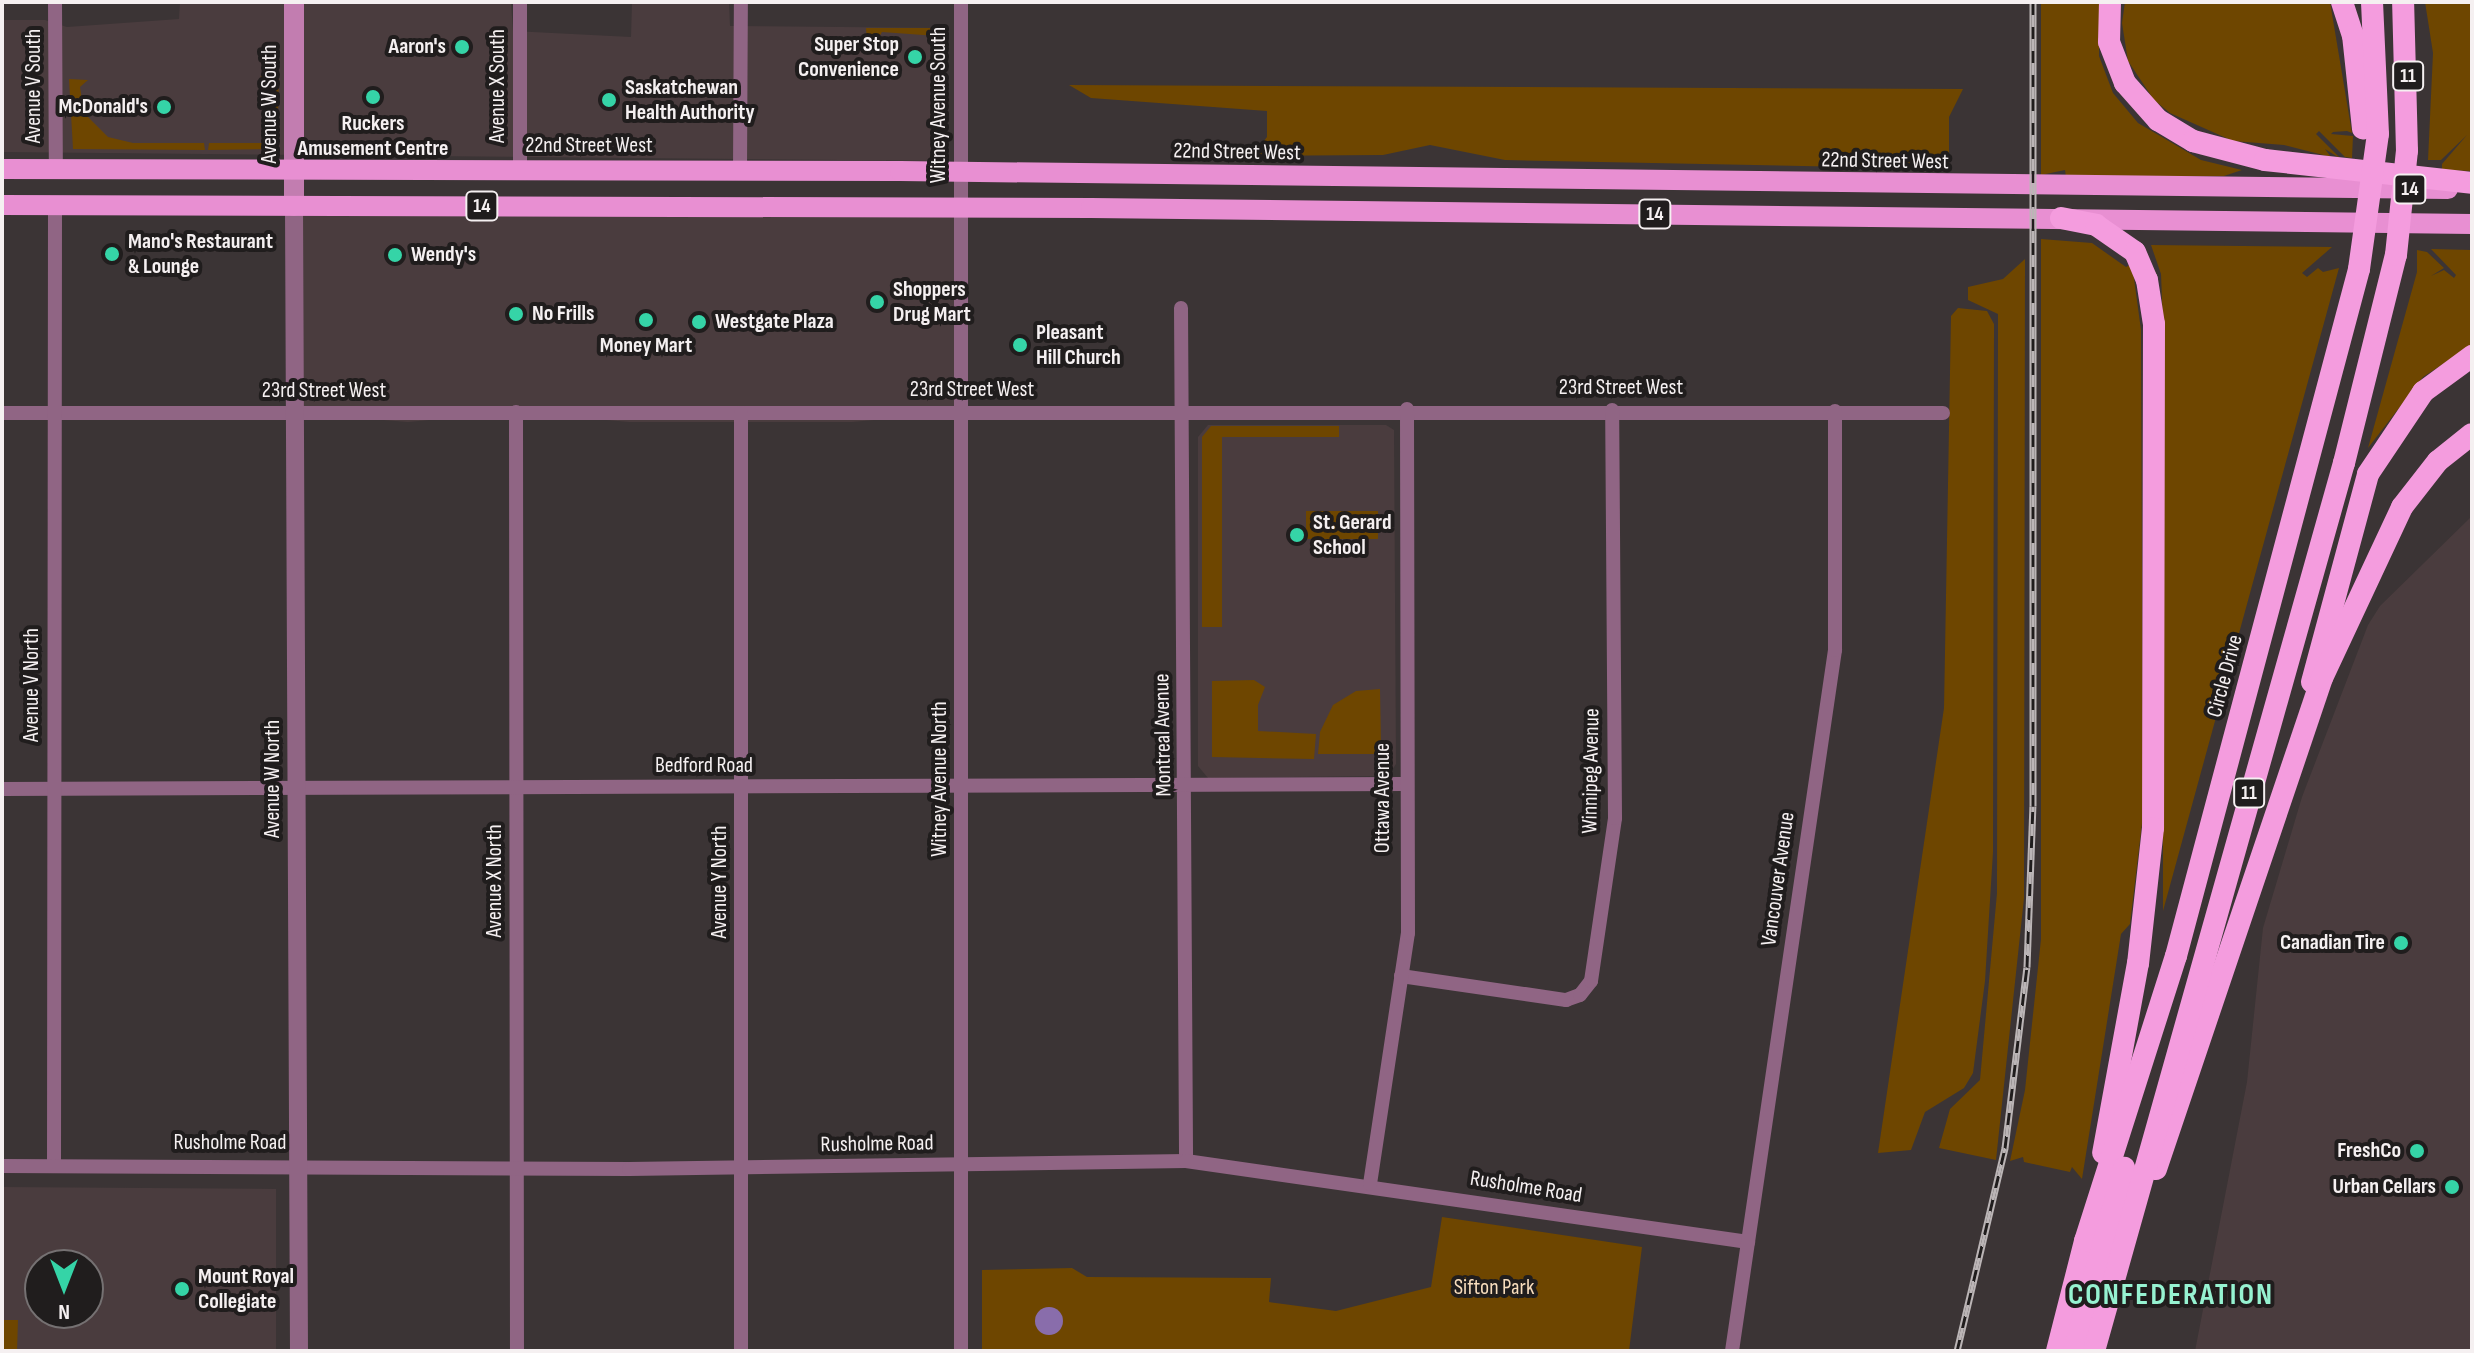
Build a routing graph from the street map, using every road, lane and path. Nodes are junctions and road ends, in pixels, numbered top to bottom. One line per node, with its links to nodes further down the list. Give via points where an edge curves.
1 (55, 2): 12 (street, Avenue V South)
2 (294, 2): 13 (main road, Avenue W South)
3 (520, 2): 14 (street, Avenue X South)
4 (741, 2): 15 (street)
5 (961, 2): 16 (street, Witney Avenue South)
6 (2110, 2): 17 (highway, via 2109,42 2125,83 2151,114 2193,141 2265,160)
7 (2342, 2): 10 (highway)
8 (2372, 2): 10 (highway, Circle Drive / 11)
9 (2403, 2): 59 (highway, 11, via 2407,151 2396,255 2344,463)
10 (2370, 135): 48 (highway, Circle Drive / 11, via 2359,269)
11 (2, 169): 12 (main road, 22nd Street West / 14)
12 (56, 169): 13 (main road, 22nd Street West / 14)
13 (294, 169): 14 (main road, 22nd Street West / 14); 20 (main road, Avenue W South)
14 (520, 170): 15 (main road, 22nd Street West / 14)
15 (740, 171): 16 (main road, 22nd Street West / 14)
16 (960, 172): 17 (main road, 22nd Street West / 14, via 2348,189); 21 (street, Witney Avenue South)
17 (2472, 186)
18 (2, 205): 19 (main road, 14)
19 (55, 205): 20 (main road, 14); 33 (street, Avenue V North)
20 (294, 206): 21 (main road, 14); 34 (street, Avenue W North)
21 (961, 207): 22 (main road, 14); 31 (street, Witney Avenue North)
22 (2061, 218): 23 (main road, 14); 57 (highway, via 2096,225 2135,252 2145,272 2154,324 2153,828 2138,963)
23 (2470, 224)
24 (1181, 308): 27 (street, Montreal Avenue)
25 (2472, 356): 38 (highway, via 2423,392 2368,474 2317,648)
26 (1407, 409): 27 (street, 23rd Street West); 28 (street, 23rd Street West); 39 (street, Ottawa Avenue)
27 (1182, 410): 31 (street, 23rd Street West); 42 (street, Montreal Avenue)
28 (1612, 410): 29 (street, 23rd Street West); 47 (street, Winnipeg Avenue, via 1615,818 1591,981 1580,995 1566,1000)
29 (1835, 411): 36 (street, 23rd Street West); 58 (street, Vancouver Avenue, via 1835,650)
30 (516, 412): 34 (street, 23rd Street West); 35 (street, 23rd Street West); 40 (street, Avenue X North)
31 (962, 412): 35 (street, 23rd Street West); 41 (street, Witney Avenue North)
32 (2, 413): 33 (street, 23rd Street West)
33 (55, 413): 34 (street, 23rd Street West); 45 (street, Avenue V North)
34 (295, 413): 43 (street, Avenue W North)
35 (741, 413): 46 (street, Avenue Y North)
36 (1943, 413)
37 (2472, 434): 38 (highway, via 2438,461 2402,507)
38 (2304, 726): 59 (highway, via 2167,1143)
39 (1405, 784): 42 (street, Bedford Road); 47 (street, Ottawa Avenue, via 1408,933)
40 (517, 787): 43 (street, Bedford Road); 46 (street, Bedford Road); 54 (street, Avenue X North)
41 (962, 787): 42 (street, Bedford Road); 46 (street, Bedford Road); 51 (street, Witney Avenue North)
42 (1186, 787): 49 (street, Montreal Avenue)
43 (297, 788): 45 (street, Bedford Road); 53 (street, Avenue W North)
44 (2, 789): 45 (street, Bedford Road)
45 (53, 789): 50 (street, Avenue V North)
46 (742, 789): 55 (street, Avenue Y North)
47 (1401, 976): 56 (street, Ottawa Avenue)
48 (2147, 1058): 57 (highway, Circle Drive / 11); 66 (highway, via 2146,1089)
49 (1186, 1161): 51 (street, Rusholme Road); 56 (street, Rusholme Road)
50 (54, 1165): 52 (street, Rusholme Road); 53 (street, Rusholme Road)
51 (961, 1165): 55 (street, Rusholme Road); 63 (street, Witney Avenue North)
52 (2, 1166)
53 (300, 1166): 54 (street, Rusholme Road); 60 (street, Avenue W North)
54 (517, 1166): 55 (street, Rusholme Road); 61 (street, Avenue X North)
55 (742, 1168): 62 (street, Avenue Y North)
56 (1370, 1184): 58 (street, Rusholme Road)
57 (2085, 1241): 65 (highway, Circle Drive / 11)
58 (1748, 1242): 64 (street, Vancouver Avenue)
59 (2122, 1247): 67 (highway)
60 (299, 1351)
61 (517, 1351)
62 (741, 1351)
63 (961, 1351)
64 (1732, 1351)
65 (2057, 1351)
66 (2074, 1351)
67 (2094, 1351)

